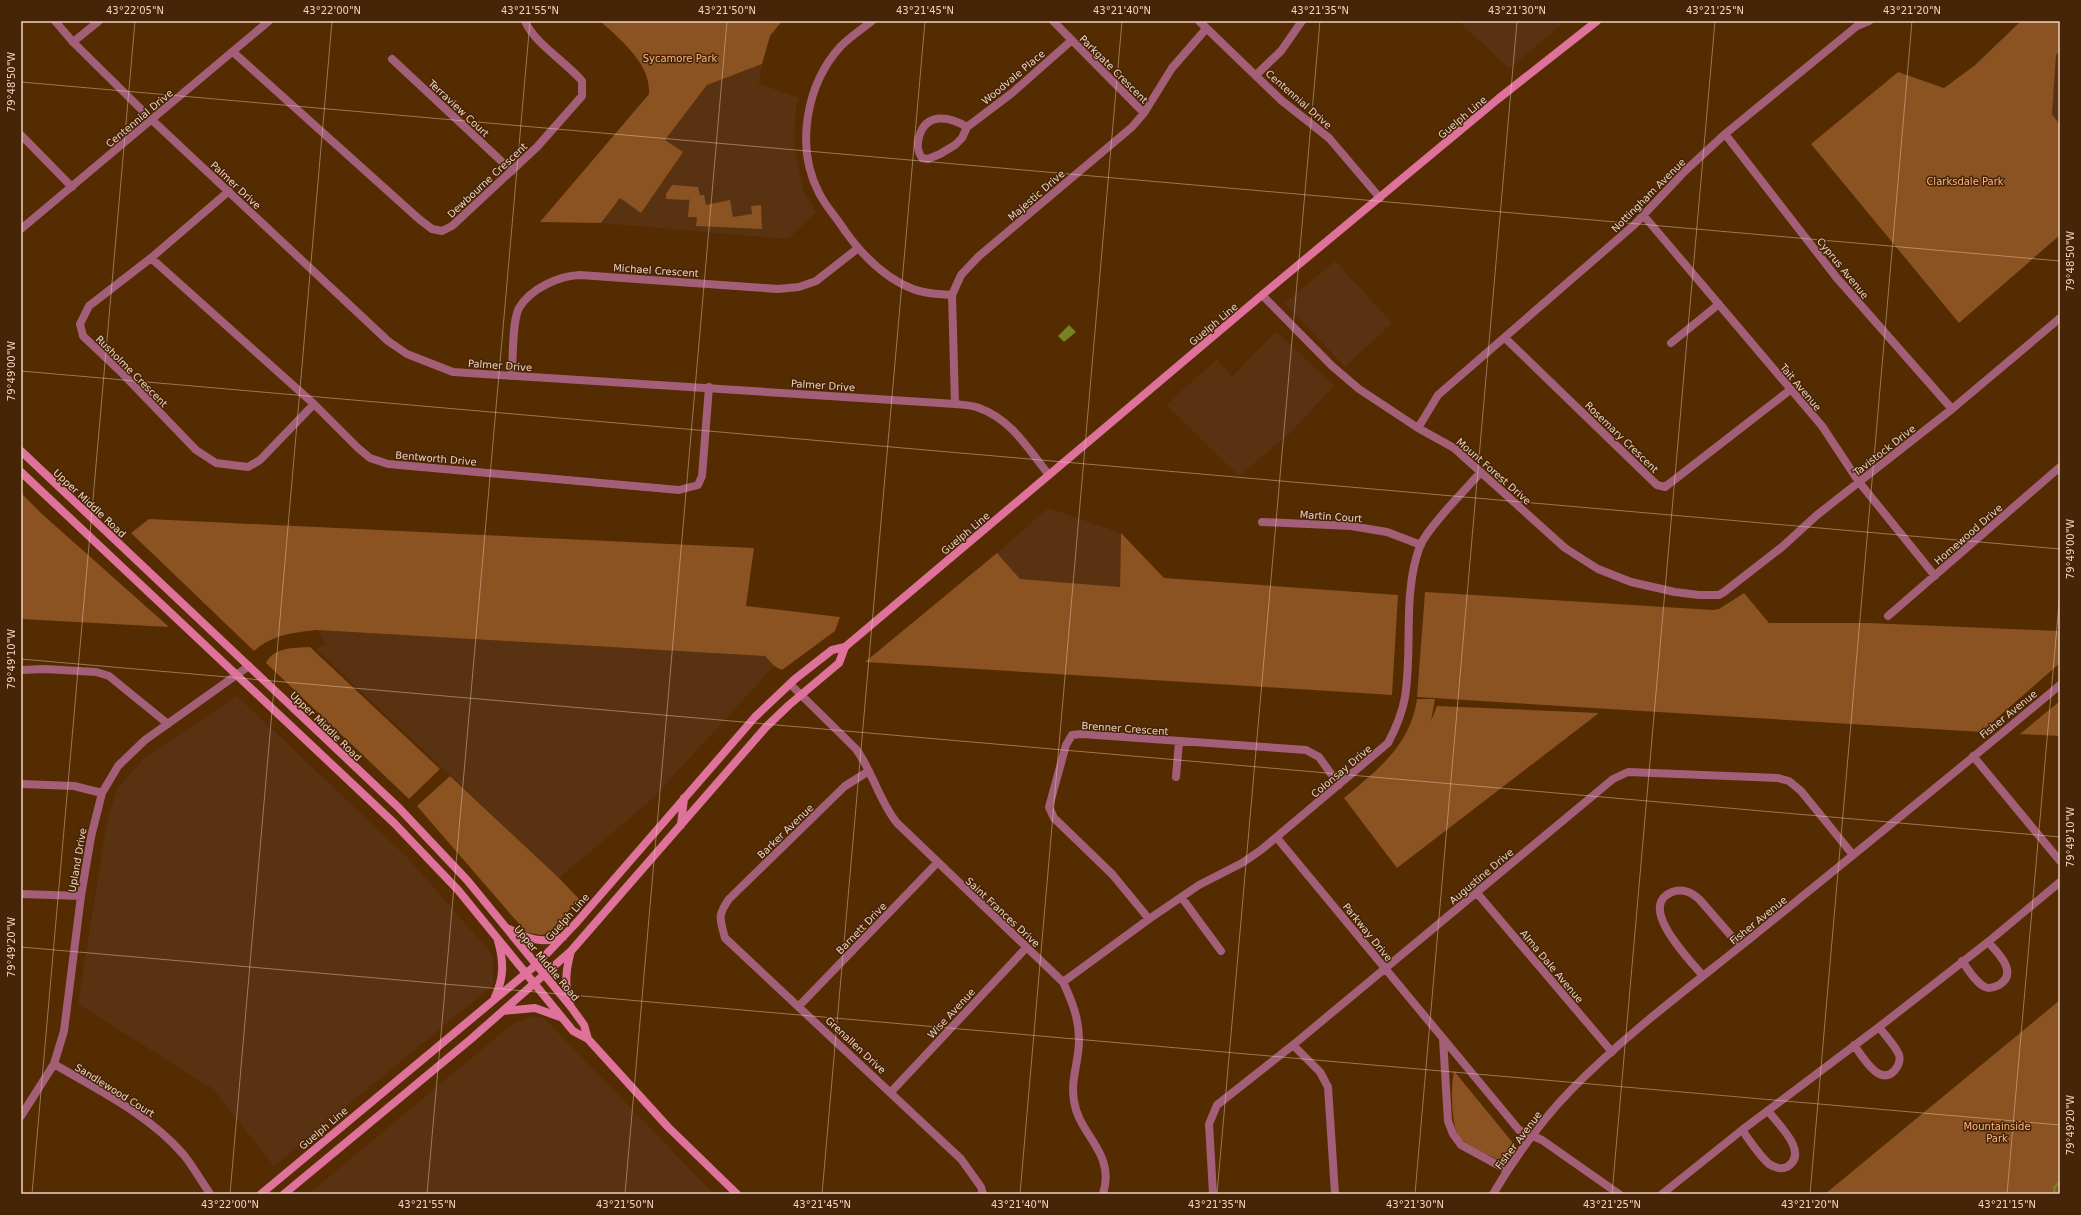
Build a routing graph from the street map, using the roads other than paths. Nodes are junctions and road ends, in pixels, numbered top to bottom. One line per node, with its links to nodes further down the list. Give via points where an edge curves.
1 (55, 21): 13 (street, Palmer Drive)
2 (99, 21): 13 (street)
3 (269, 21): 14 (street, Centennial Drive)
4 (525, 21): 22 (street, Dewbourne Crescent, via 528,28 582,81 582,96)
5 (872, 21): 28 (street, via 841,46 825,68 817,84 806,133 808,162 818,192)
6 (1053, 21): 12 (street, Parkgate Crescent)
7 (1199, 21): 11 (street, Centennial Drive)
8 (1302, 21): 16 (street, via 1281,51)
9 (1597, 21): 25 (main road, Guelph Line, via 1498,99)
10 (1869, 21): 20 (street, Nottingham Avenue, via 1857,26)
11 (1206, 29): 16 (street, Centennial Drive); 17 (street, Majestic Drive, via 1172,68)
12 (1072, 40): 17 (street, Parkgate Crescent); 19 (street, Woodvale Place, via 1012,93)
13 (73, 42): 18 (street, Palmer Drive)
14 (233, 52): 18 (street, Centennial Drive); 22 (street, Dewbourne Crescent, via 432,229 442,230 452,226 479,199)
15 (392, 59): 22 (street, Terraview Court)
16 (1256, 75): 25 (street, Centennial Drive, via 1281,100 1329,138)
17 (1144, 113): 30 (street, Majestic Drive, via 1132,127 979,256 961,275)
18 (152, 120): 23 (street, Centennial Drive); 24 (street, Palmer Drive)
19 (967, 127): 19 (street, Woodvale Place, via 953,121 932,119 922,130 918,152 922,158 928,159 940,154 962,138)
20 (1725, 134): 26 (street, Nottingham Avenue, via 1685,171); 41 (street, Cyprus Avenue, via 1836,277)
21 (21, 135): 23 (street)
22 (512, 172)
23 (72, 187): 27 (street, Centennial Drive)
24 (229, 191): 29 (street, Rusholme Crescent); 36 (street, Palmer Drive, via 388,341 407,354 453,372)
25 (1380, 198): 31 (main road, Guelph Line)
26 (1644, 216): 32 (street, Tait Avenue); 34 (street, Nottingham Avenue)
27 (21, 229)
28 (858, 249): 30 (street, via 882,273 913,289); 36 (street, Michael Crescent, via 816,281 799,288 778,289 566,275 535,292 519,308 514,334)
29 (151, 258): 39 (street, Bentworth Drive); 39 (street, Rusholme Crescent, via 89,306 80,324 83,336 196,450 216,463 248,467 272,450 290,427)
30 (952, 295): 40 (street, Majestic Drive)
31 (1262, 295): 42 (street, Mount Forest Drive, via 1359,390); 47 (main road, Guelph Line)
32 (1719, 304): 35 (street); 38 (street, Tait Avenue)
33 (2060, 318): 41 (street, Tavistock Drive)
34 (1505, 338): 38 (street, Rosemary Crescent, via 1657,485 1665,487); 42 (street, Nottingham Avenue, via 1438,395)
35 (1671, 343)
36 (512, 376): 37 (street, Palmer Drive)
37 (709, 387): 39 (street, Bentworth Drive, via 702,476 698,485 679,490 388,464 370,458); 40 (street, Palmer Drive)
38 (1790, 390): 48 (street, Tait Avenue, via 1822,426)
39 (314, 404)
40 (955, 404): 47 (street, Palmer Drive, via 978,408 1000,418 1010,426)
41 (1952, 410): 48 (street, Tavistock Drive)
42 (1418, 428): 46 (street, Mount Forest Drive, via 1454,448)
43 (21, 451): 55 (main road, Upper Middle Road)
44 (2058, 471): 51 (street, Homewood Drive)
45 (21, 472): 57 (main road, Upper Middle Road)
46 (1480, 473): 50 (street, Colonsay Drive, via 1429,532); 52 (street, Mount Forest Drive, via 1497,485 1565,548 1598,569 1631,582 1675,592)
47 (1049, 476): 54 (main road, Guelph Line)
48 (1859, 482): 51 (street, Tait Avenue); 52 (street, Tavistock Drive, via 1782,547)
49 (1262, 522): 50 (street, Martin Court, via 1351,526 1387,532)
50 (1421, 545): 67 (street, Colonsay Drive, via 1412,582 1405,697 1398,723 1381,751)
51 (1935, 576): 53 (street, Homewood Drive)
52 (1719, 595)
53 (1888, 616)
54 (845, 647): 58 (main road, Guelph Line, via 832,650); 60 (main road, Guelph Line, via 839,663)
55 (249, 666): 57 (street, Upland Drive); 82 (main road, Upper Middle Road, via 421,831)
56 (21, 670): 61 (street, via 82,671 110,676)
57 (237, 675): 61 (street, Upland Drive); 83 (main road, Upper Middle Road, via 394,823 458,890)
58 (790, 684): 60 (street, Saint Frances Drive); 69 (main road, Guelph Line, via 755,717)
59 (2060, 685): 63 (street, Fisher Avenue)
60 (800, 696): 64 (street, Saint Frances Drive, via 856,750); 70 (main road, Guelph Line, via 766,727)
61 (168, 724): 68 (street, Upland Drive, via 145,740 118,766)
62 (1179, 742): 65 (street); 67 (street, Brenner Crescent, via 1306,750 1319,757); 81 (street, Brenner Crescent, via 1072,735 1066,745 1049,807 1054,818 1112,874)
63 (1973, 756): 72 (street, Fisher Avenue); 73 (street)
64 (869, 771): 74 (street, Saint Frances Drive, via 889,814); 80 (street, Barker Avenue, via 845,786 728,899)
65 (1176, 777)
66 (21, 784): 68 (street, via 74,786)
67 (1339, 785): 71 (street, Colonsay Drive)
68 (102, 793): 78 (street, Upland Drive)
69 (684, 798): 70 (main road); 84 (main road, Guelph Line)
70 (681, 825): 88 (main road, Guelph Line)
71 (1277, 838): 79 (street, Colonsay Drive, via 1242,863 1199,885); 92 (street, Parkway Drive)
72 (1853, 856): 76 (street, Augustine Drive, via 1789,781 1778,778 1628,772 1613,778); 86 (street, Fisher Avenue)
73 (2060, 861)
74 (937, 863): 87 (street, Saint Frances Drive); 99 (street, Barnett Drive)
75 (2060, 882): 85 (street)
76 (1477, 893): 92 (street, Augustine Drive); 108 (street, Alma Dale Avenue)
77 (21, 894): 78 (street)
78 (81, 896): 109 (street, Upland Drive, via 64,1031)
79 (1182, 898): 81 (street, Colonsay Drive); 89 (street)
80 (720, 911): 99 (street, Grenallen Drive, via 725,938)
81 (1149, 919): 96 (street, Colonsay Drive)
82 (505, 928): 84 (main road, via 534,940 546,941); 91 (main road, Upper Middle Road)
83 (497, 936): 93 (main road, Upper Middle Road); 98 (main road, via 503,968)
84 (563, 936): 91 (main road, Guelph Line)
85 (1988, 942): 90 (street); 90 (street, via 2005,962 2008,974 2004,982 1996,987 1986,988)
86 (1740, 946): 95 (street, Fisher Avenue); 95 (street, via 1700,899 1682,890 1670,893 1662,901 1659,915 1665,929)
87 (1026, 948): 96 (street, Saint Frances Drive); 110 (street, Wise Avenue)
88 (571, 951): 94 (main road, Guelph Line); 100 (main road, via 566,981)
89 (1221, 951)
90 (1962, 961): 103 (street)
91 (536, 965): 93 (main road, Guelph Line); 94 (main road, Upper Middle Road)
92 (1384, 968): 105 (street, Parkway Drive); 106 (street, Augustine Drive)
93 (527, 973): 97 (main road, Upper Middle Road); 98 (main road, Guelph Line)
94 (545, 975): 97 (main road, Guelph Line); 100 (main road, Upper Middle Road)
95 (1702, 975): 108 (street, Fisher Avenue)
96 (1063, 982): 121 (street, Saint Frances Drive, via 1073,1002 1079,1027 1078,1053 1072,1080 1074,1102 1081,1121 1103,1158 1106,1178)
97 (535, 984): 101 (main road, Guelph Line); 102 (main road, Upper Middle Road)
98 (495, 998): 117 (main road, Guelph Line)
99 (799, 1006): 110 (street, Grenallen Drive)
100 (572, 1007): 104 (main road, Upper Middle Road, via 584,1025)
101 (502, 1011): 102 (main road, via 535,1008); 118 (main road, Guelph Line)
102 (563, 1019): 104 (main road, Upper Middle Road, via 573,1032)
103 (1879, 1027): 107 (street); 107 (street, via 1899,1055 1899,1065 1893,1072 1885,1075 1876,1072)
104 (588, 1039): 119 (main road, Upper Middle Road, via 668,1126)
105 (1443, 1039): 114 (street, Parkway Drive, via 1519,1130); 115 (street, via 1448,1122 1453,1134 1461,1145)
106 (1293, 1045): 122 (street, Augustine Drive, via 1217,1105 1209,1124); 123 (street, via 1320,1072 1328,1088)
107 (1854, 1045): 111 (street)
108 (1612, 1052): 114 (street, Fisher Avenue, via 1571,1090)
109 (54, 1064): 112 (street, Upland Drive); 116 (street, Sandlewood Court, via 158,1129 183,1154)
110 (891, 1092): 120 (street, Grenallen Drive, via 961,1159 981,1187)
111 (1768, 1111): 113 (street); 113 (street, via 1792,1140 1796,1153 1794,1162 1785,1168 1776,1168 1768,1163)
112 (21, 1115)
113 (1742, 1130): 126 (street)
114 (1532, 1136): 115 (street, Fisher Avenue); 125 (street, Parkway Drive, via 1542,1140)
115 (1507, 1170): 124 (street, Fisher Avenue)
116 (209, 1192)
117 (265, 1193)
118 (284, 1194)
119 (737, 1194)
120 (983, 1194)
121 (1103, 1194)
122 (1213, 1194)
123 (1335, 1194)
124 (1493, 1194)
125 (1619, 1194)
126 (1662, 1194)

